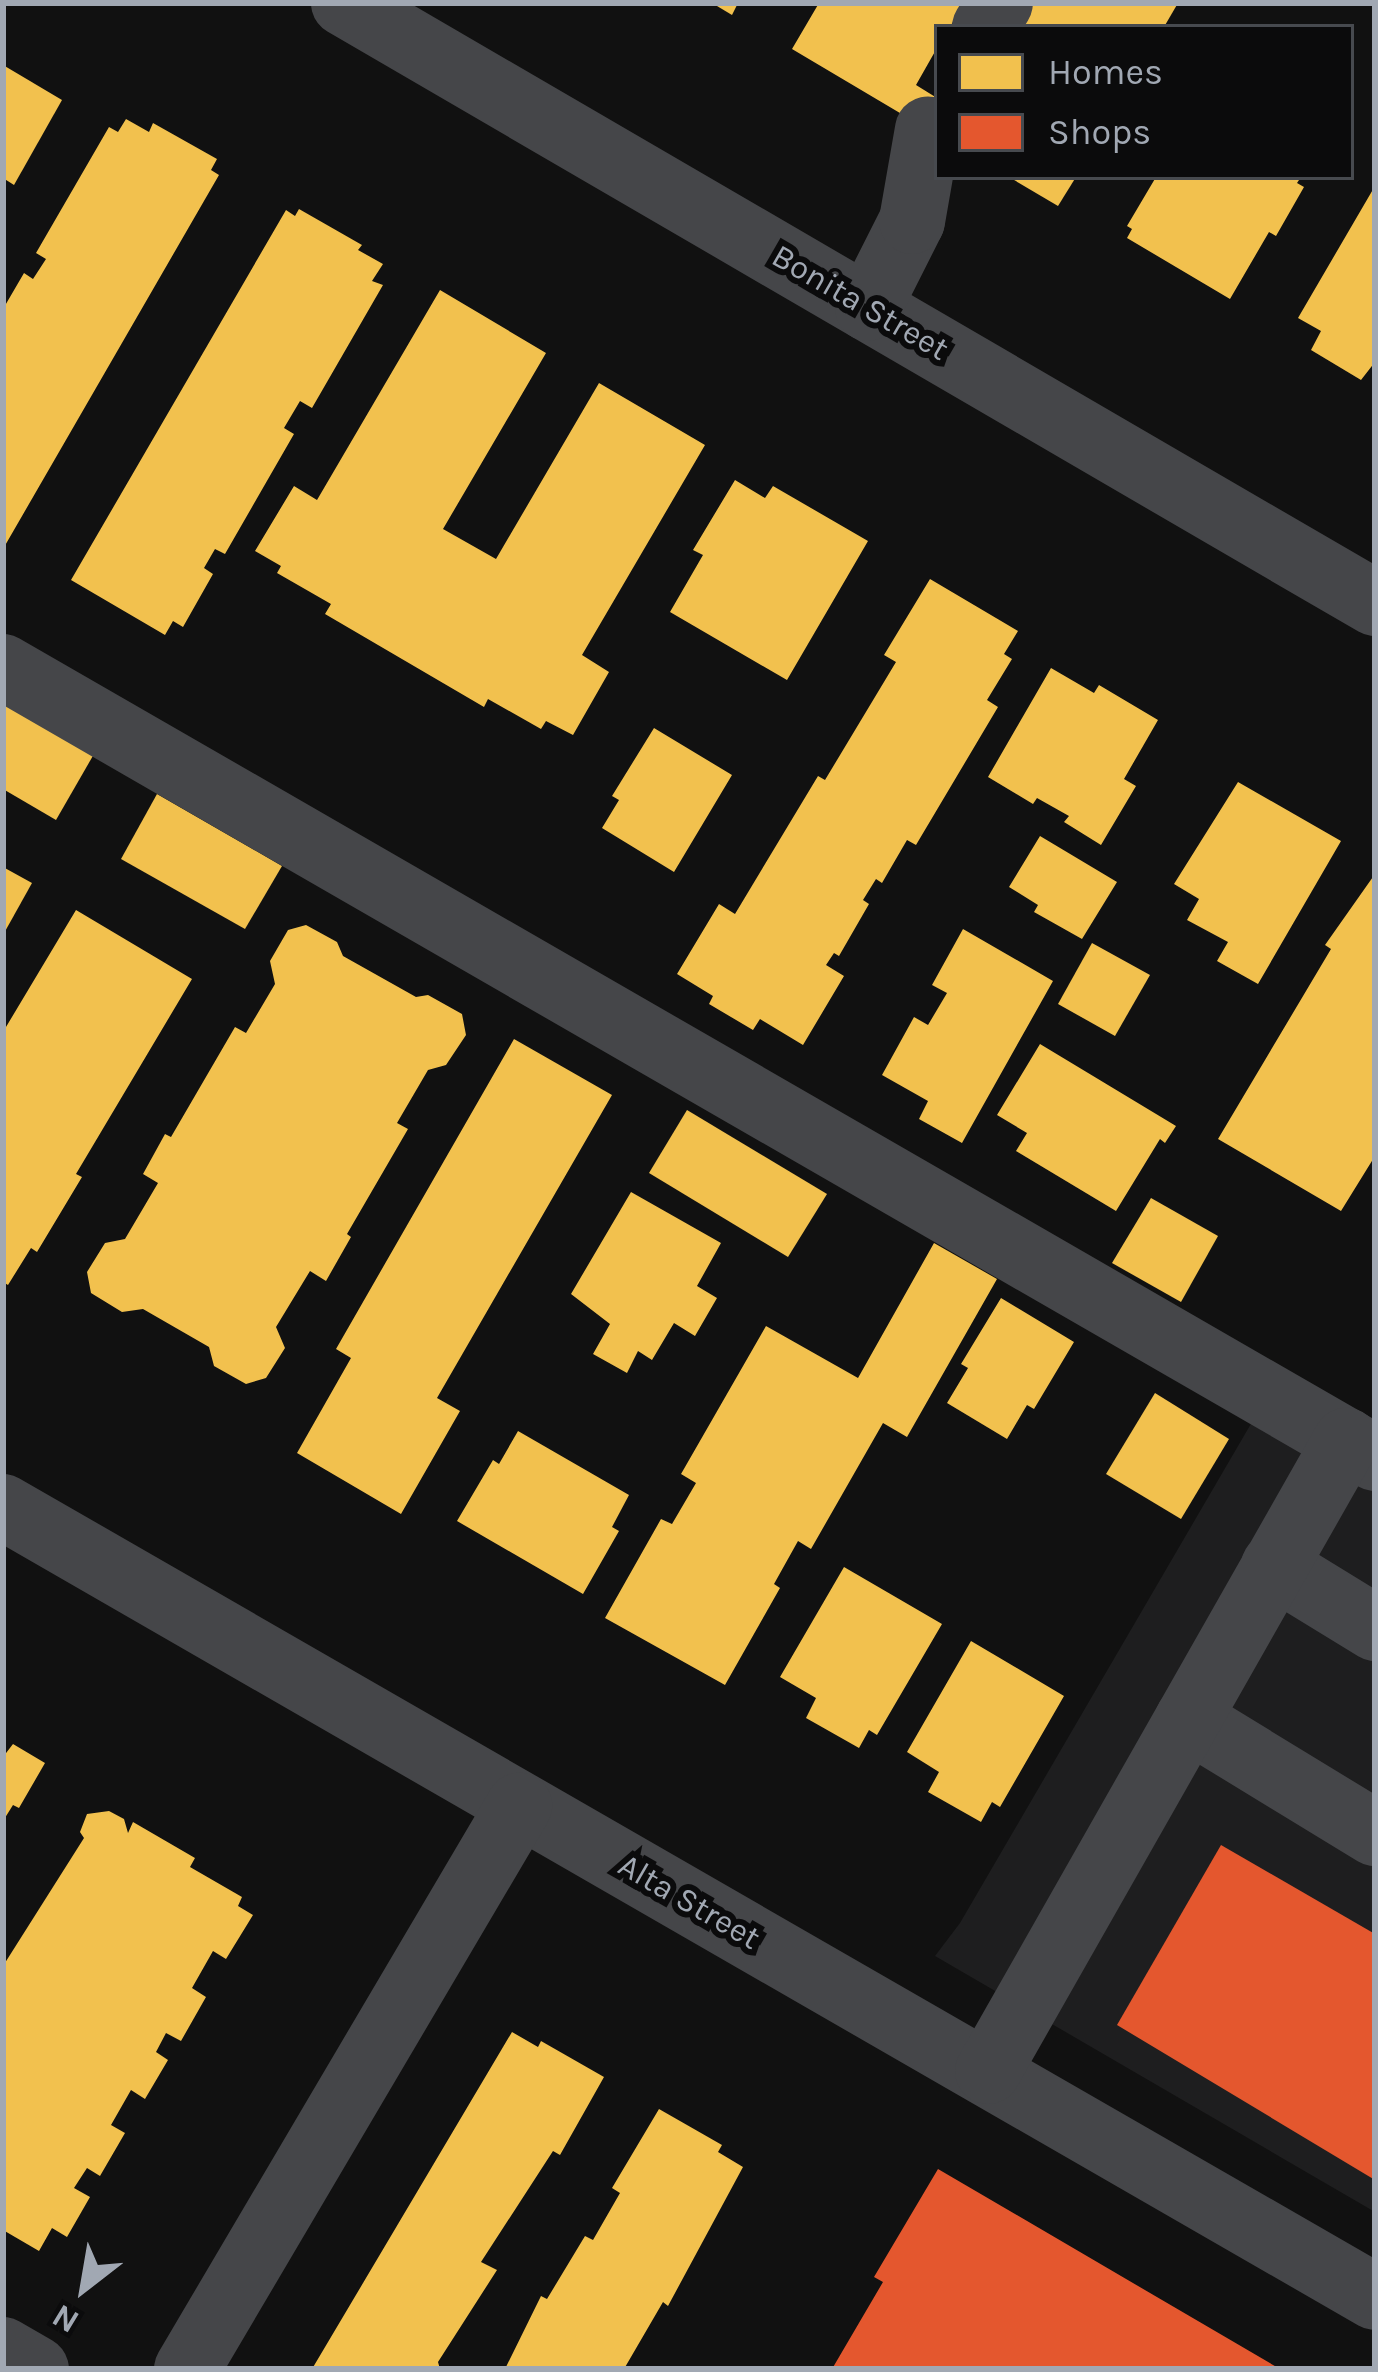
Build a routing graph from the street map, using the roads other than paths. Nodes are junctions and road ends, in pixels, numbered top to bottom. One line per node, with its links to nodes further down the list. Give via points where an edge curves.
1 (344, 3): 3 (street, Bonita Street)
2 (928, 129): 3 (street, via 913,221)
3 (868, 308): 4 (street, Bonita Street)
4 (1375, 603)
5 (3, 668): 6 (street)
6 (1360, 1449): 8 (street)
7 (3, 1507): 11 (street, Alta Street)
8 (1274, 1566): 9 (street); 10 (street)
9 (1375, 1628)
10 (1188, 1719): 12 (street); 13 (street)
11 (519, 1805): 13 (street, Alta Street); 17 (street)
12 (1375, 1833)
13 (988, 2072): 14 (street, Alta Street)
14 (1375, 2297)
15 (3, 2350): 16 (street)
16 (36, 2369)
17 (188, 2369)

